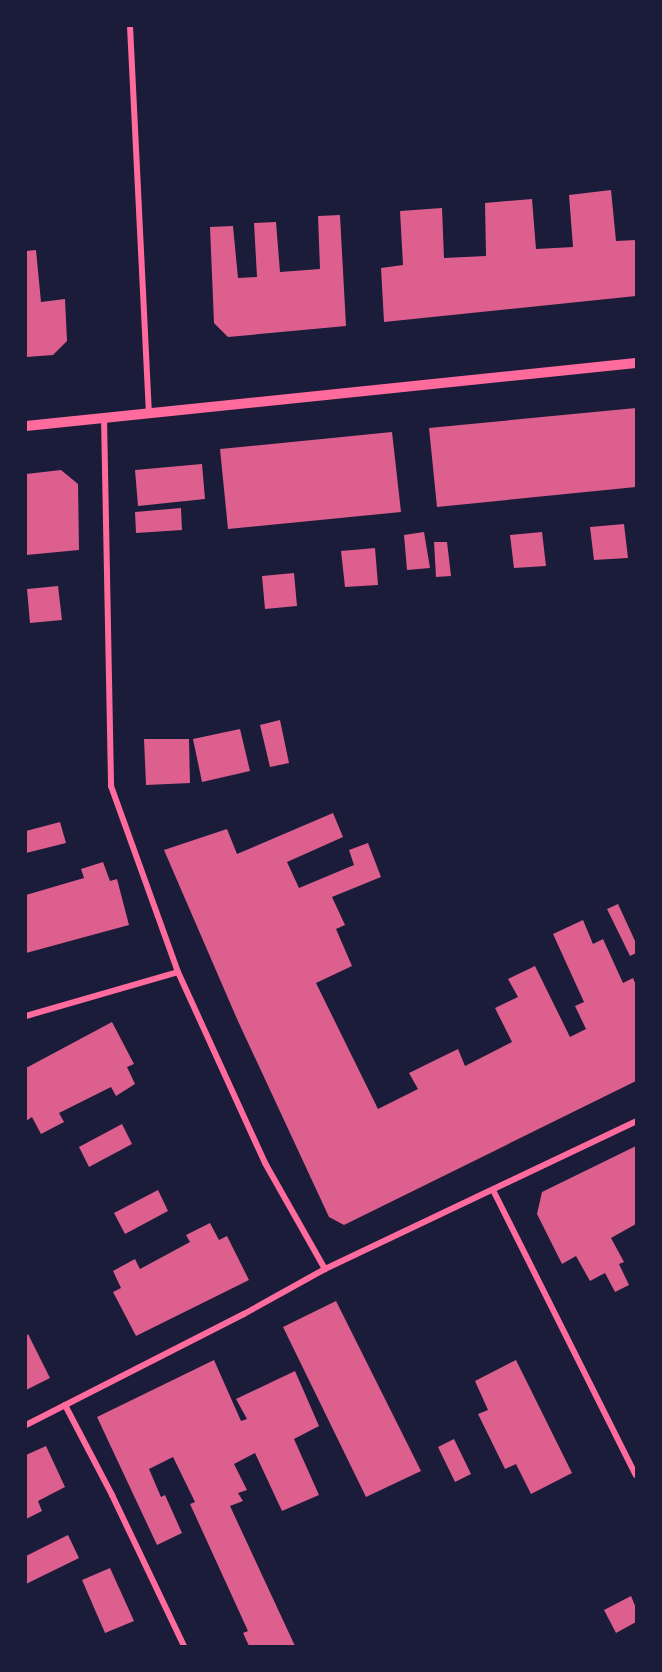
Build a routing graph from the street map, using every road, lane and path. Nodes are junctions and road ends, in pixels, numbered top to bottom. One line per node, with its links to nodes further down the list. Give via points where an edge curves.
1 (130, 26): 3 (street)
2 (636, 363): 3 (street)
3 (149, 413): 4 (street)
4 (104, 418): 5 (street); 6 (street, via 111,786)
5 (26, 426)
6 (178, 972): 7 (street); 10 (street, via 265,1163)
7 (26, 1016)
8 (636, 1121): 9 (street)
9 (493, 1190): 10 (street); 13 (street)
10 (325, 1269): 11 (street)
11 (65, 1405): 12 (street); 14 (street)
12 (26, 1425)
13 (636, 1475)
14 (184, 1647)

